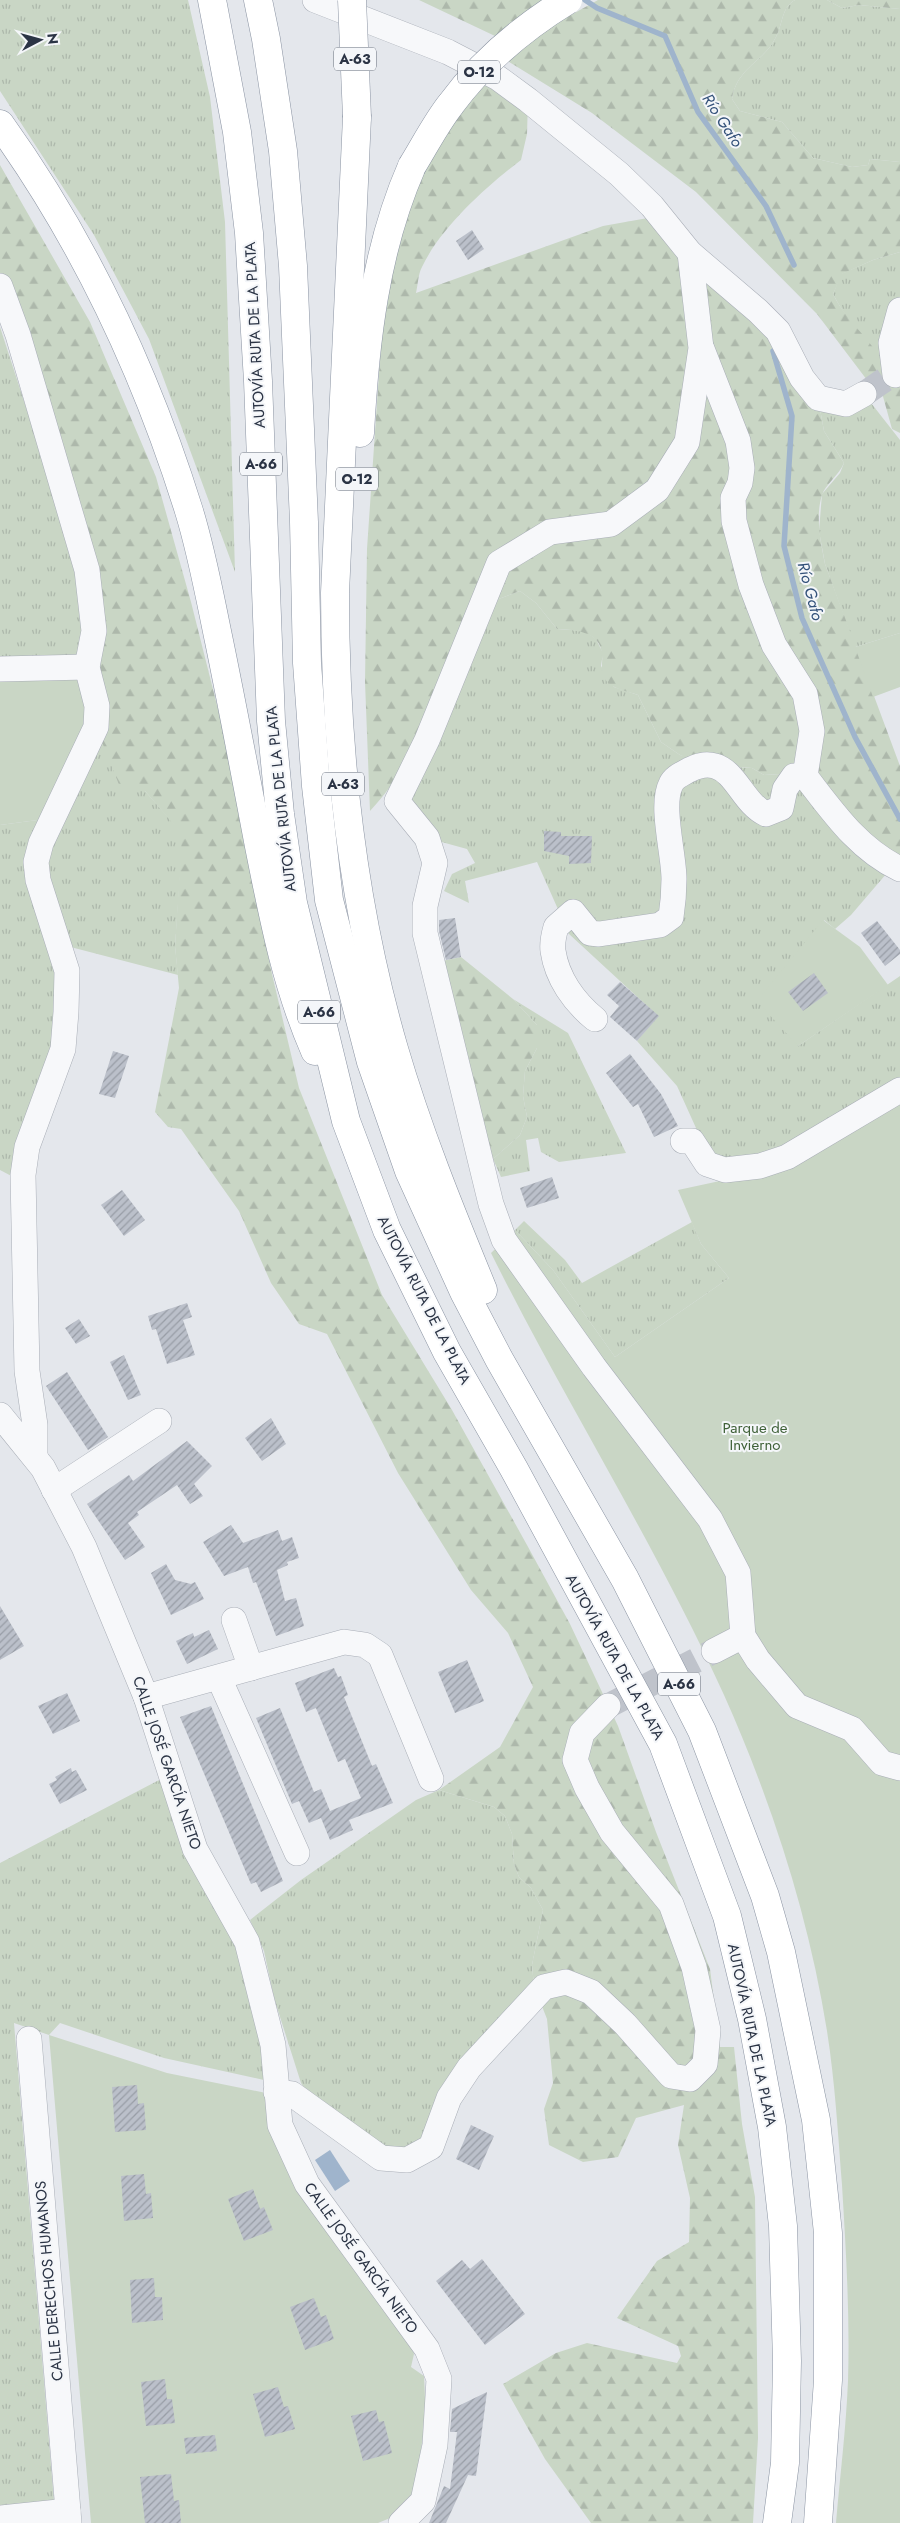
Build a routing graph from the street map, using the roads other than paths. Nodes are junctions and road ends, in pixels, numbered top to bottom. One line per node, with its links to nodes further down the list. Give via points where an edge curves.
1 (212, 0): 20 (highway, AUTOVÍA RUTA DE LA PLATA / A-66, via 237,132 249,234 271,721 280,814 293,903)
2 (258, 0): 24 (highway, A-66, via 283,151 293,266 307,663 329,900 371,1062 409,1172 464,1292)
3 (315, 0): 7 (street, via 448,52 498,78 619,174 652,206)
4 (352, 0): 16 (highway, A-63, bridge, via 357,117 335,593 335,667)
5 (568, 0): 16 (highway, O-12, bridge, via 519,33 451,104 412,166 391,217 369,333 354,516)
6 (0, 124): 20 (highway, via 38,177 99,288 153,406 189,513 218,639 277,937 302,1019)
7 (690, 253): 10 (street); 12 (street, via 778,331 802,378 818,398 846,404)
8 (0, 286): 13 (street, via 18,335 87,570 94,631)
9 (900, 310): 11 (street, via 891,343)
10 (701, 348): 15 (street, via 738,441 742,468 733,498 734,522 752,585 774,645 805,694 812,731); 28 (street, via 687,442 657,490 611,524 550,532 499,563 427,740 397,801 427,838 435,863 425,906 425,933 491,1204 504,1240 594,1367 710,1519 738,1573)
11 (895, 375)
12 (864, 394)
13 (87, 667): 14 (street); 25 (street, via 98,706 96,727 41,843 36,862 38,880 67,971 63,1049 27,1146 23,1176 27,1371)
14 (0, 669)
15 (805, 776): 17 (street, via 851,833 879,859); 18 (street, via 794,776 785,789 781,808 766,814 755,809 726,772 716,766 704,764 694,767 672,782 668,790 667,818 674,878 670,917 660,925 599,934 590,933 573,912 556,927 552,949 559,972 570,993)
16 (344, 799): 24 (highway, A-63, via 359,901 394,1048 431,1163)
17 (900, 869)
18 (595, 1019)
19 (900, 1090): 21 (street, via 786,1157 760,1166 725,1170 707,1164 692,1141)
20 (346, 1121): 42 (highway, AUTOVÍA RUTA DE LA PLATA / A-66, via 387,1230 447,1352 663,1744 727,1916 752,2019 772,2126 783,2226 787,2361 784,2462)
21 (683, 1141)
22 (0, 1415): 25 (street, CALLE JOSÉ GARCÍA NIETO)
23 (159, 1421): 26 (street)
24 (536, 1421): 43 (highway, A-66, via 625,1579 702,1731 758,1874 781,1952 816,2120 828,2233 828,2380)
25 (35, 1457): 26 (street, CALLE JOSÉ GARCÍA NIETO)
26 (54, 1490): 32 (street, CALLE JOSÉ GARCÍA NIETO, via 84,1547)
27 (234, 1620): 30 (street)
28 (742, 1636): 29 (street); 34 (street, via 797,1706 852,1729 882,1763)
29 (714, 1651)
30 (251, 1668): 31 (street); 35 (street, via 344,1642 365,1645 380,1655)
31 (218, 1678): 32 (street); 36 (street)
32 (146, 1697): 38 (street, CALLE JOSÉ GARCÍA NIETO, via 195,1849 247,1942 273,2045)
33 (608, 1706): 38 (street, via 582,1733 575,1760 612,1832 671,1904 694,1967 708,2030 705,2064 690,2078 671,2076 625,2024 591,1992 566,1982 544,1987 469,2068 449,2098 431,2146 407,2160 381,2158 292,2094)
34 (900, 1768)
35 (431, 1779)
36 (297, 1852)
37 (29, 2039): 39 (street, CALLE DERECHOS HUMANOS)
38 (276, 2092): 41 (street, CALLE JOSÉ GARCÍA NIETO, via 280,2125 306,2184 427,2349 439,2378 435,2445 423,2501)
39 (68, 2517): 40 (street)
40 (0, 2518)
41 (401, 2523)
42 (777, 2523)
43 (818, 2523)

